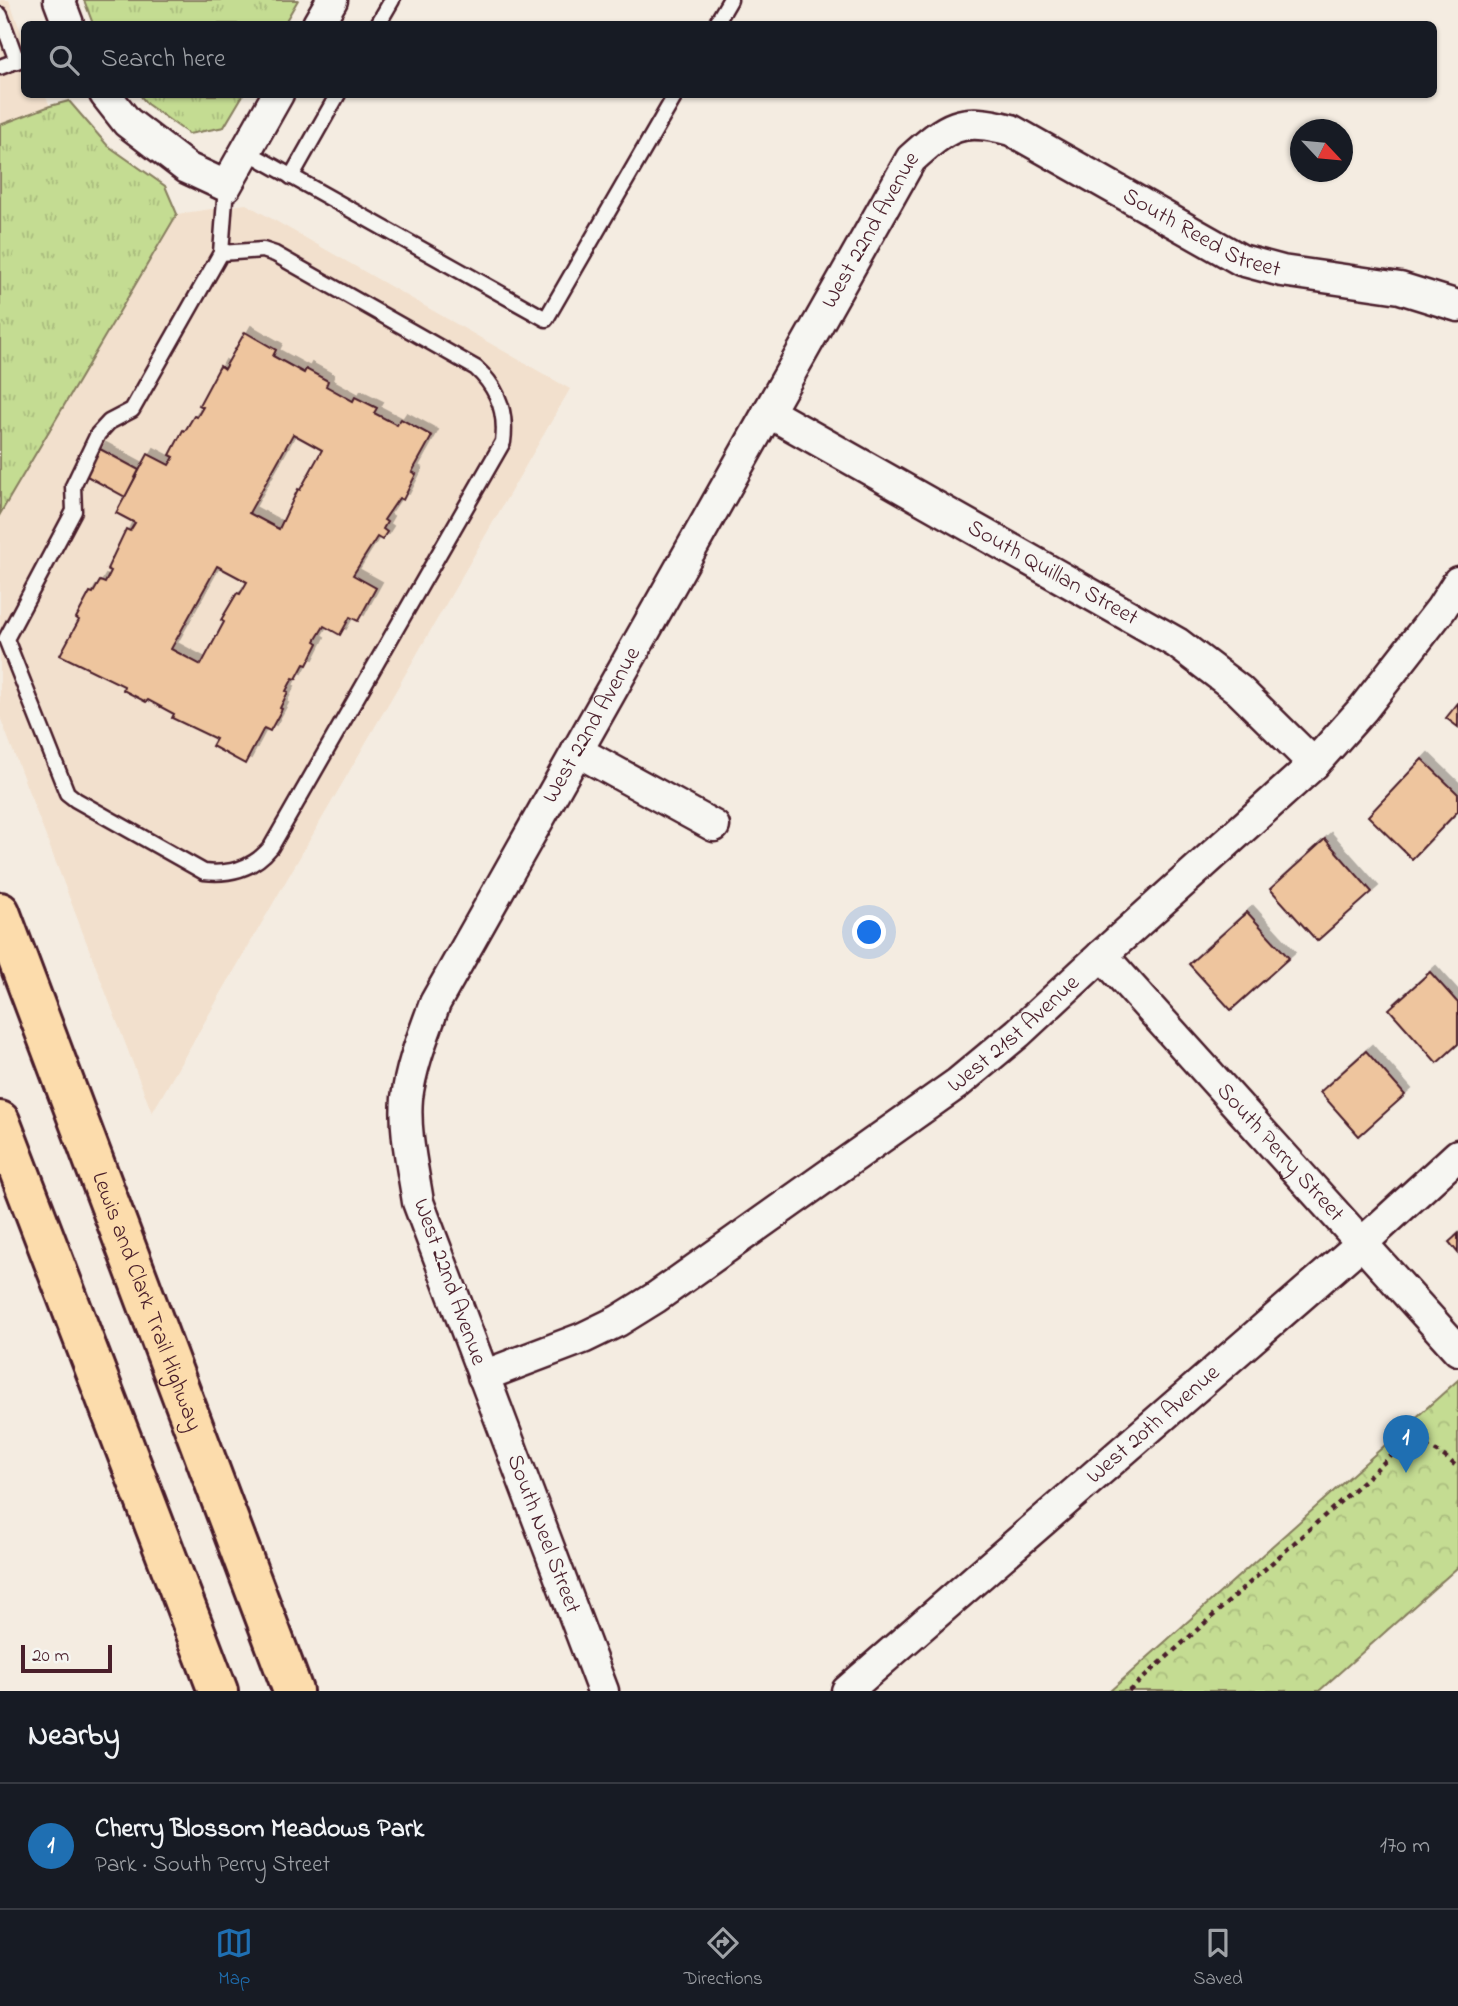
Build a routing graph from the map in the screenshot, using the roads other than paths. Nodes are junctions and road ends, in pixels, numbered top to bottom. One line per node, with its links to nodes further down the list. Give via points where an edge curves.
1 (59, 0): 6 (street)
2 (332, 0): 7 (street)
3 (393, 0): 8 (lane)
4 (730, 0): 9 (lane)
5 (0, 15): 10 (lane)
6 (67, 21)
7 (320, 21)
8 (380, 21)
9 (718, 21)
10 (21, 59): 11 (lane)
11 (0, 67)
12 (108, 98): 19 (street, via 127,122 187,168)
13 (276, 98): 17 (street)
14 (336, 98): 18 (lane)
15 (674, 98): 18 (lane, via 546,319)
16 (959, 124): 21 (street, South Reed Street, via 985,123 1011,130 1241,260 1282,271 1400,288); 22 (street, West 22nd Avenue, via 911,159)
17 (246, 151): 18 (lane); 19 (street)
18 (291, 177)
19 (226, 186): 20 (lane)
20 (221, 253): 20 (lane, via 132,410 98,434 73,486 74,511 6,639 67,793 204,872 222,874 261,859 271,846 503,442 505,425 497,394 476,368 275,254 263,250)
21 (1458, 306)
22 (768, 412): 24 (street, West 22nd Avenue); 25 (street, South Quillan Street, via 1177,643 1239,690)
23 (1458, 582): 25 (street, West 21st Avenue, via 1363,709)
24 (577, 751): 26 (street); 33 (street, West 22nd Avenue, via 435,1003 417,1051 407,1099 418,1202)
25 (1314, 764): 28 (street, West 21st Avenue)
26 (714, 826)
27 (0, 912): 35 (highway, Lewis and Clark Trail Highway)
28 (1102, 955): 31 (street, South Perry Street); 33 (street, West 21st Avenue, via 958,1083 655,1298 583,1338)
29 (0, 1121): 34 (highway)
30 (1458, 1155): 31 (street, West 20th Avenue)
31 (1362, 1243): 32 (street, South Perry Street); 37 (street, West 20th Avenue)
32 (1458, 1350)
33 (483, 1376): 36 (street, South Neel Street)
34 (218, 1691)
35 (293, 1691)
36 (603, 1691)
37 (847, 1691)

